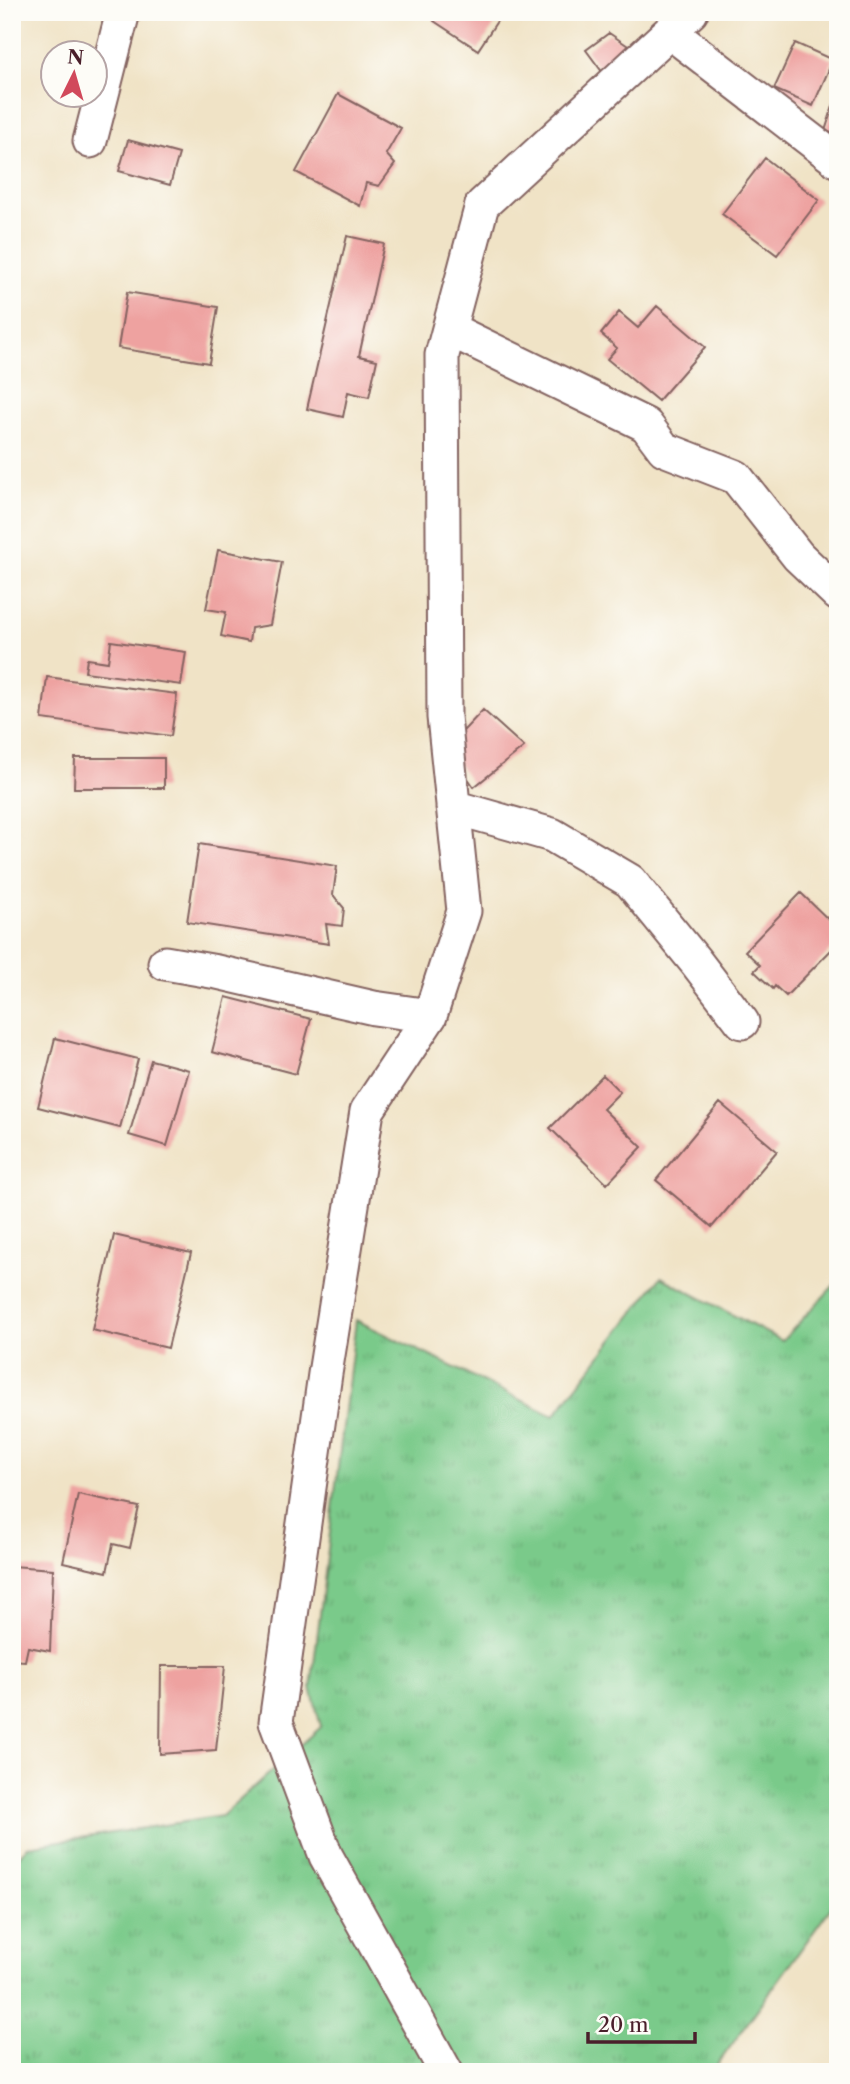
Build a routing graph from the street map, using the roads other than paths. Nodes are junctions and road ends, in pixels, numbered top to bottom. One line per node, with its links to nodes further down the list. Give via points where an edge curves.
1 (122, 12): 3 (street)
2 (680, 22): 4 (street); 5 (street, via 482,205)
3 (90, 141)
4 (838, 161)
5 (449, 329): 6 (street, via 646,425 664,449 736,477 798,556); 7 (street, via 442,355 444,717)
6 (838, 594)
7 (453, 807): 9 (street, via 464,911); 10 (street, via 552,835 630,881)
8 (165, 963): 9 (street, via 374,1009)
9 (430, 1016): 11 (street, via 366,1111 276,1722 326,1856)
10 (742, 1022)
11 (446, 2072)

